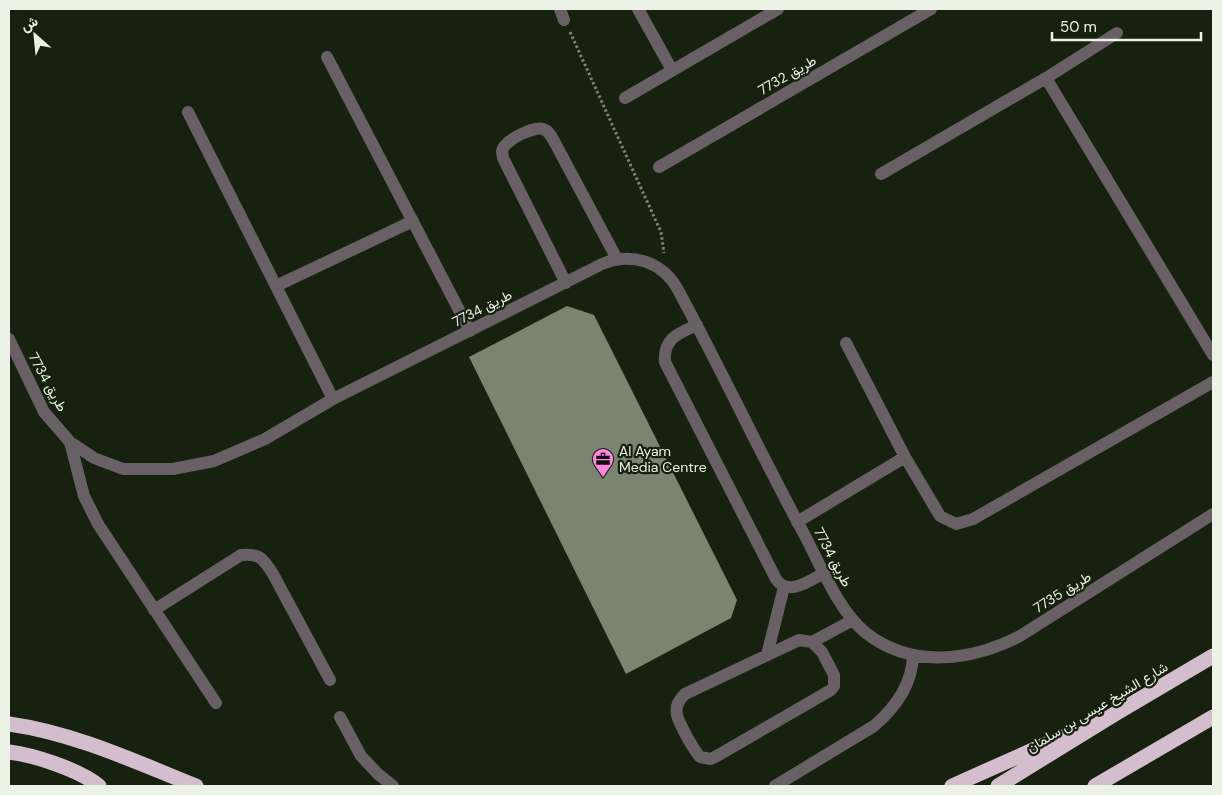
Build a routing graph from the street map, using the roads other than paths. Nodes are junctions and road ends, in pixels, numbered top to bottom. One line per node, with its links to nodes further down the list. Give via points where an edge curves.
1 (638, 9): 6 (street)
2 (778, 9): 6 (street)
3 (931, 9): 10 (street, طريق 7732)
4 (1117, 33): 7 (street)
5 (327, 57): 12 (street)
6 (672, 70): 8 (street)
7 (1046, 78): 11 (street); 20 (street)
8 (625, 98)
9 (188, 112): 15 (street)
10 (659, 167)
11 (881, 174)
12 (413, 221): 15 (street); 17 (street)
13 (617, 259): 14 (street, طريق 7734); 14 (street, via 549,132 534,129 520,135 505,145 502,151 504,158); 16 (street, طريق 7734, via 644,260 667,274)
14 (566, 283): 17 (street, طريق 7734)
15 (276, 286): 22 (street)
16 (697, 325): 26 (street, طريق 7734); 28 (street, via 670,341 664,354 665,362 776,579)
17 (470, 331): 22 (street, طريق 7734)
18 (9, 340): 23 (street, طريق 7734, via 44,412)
19 (846, 343): 24 (street)
20 (1213, 355)
21 (1213, 382): 24 (street, via 973,519 956,524 940,516)
22 (333, 399): 23 (street, طريق 7734, via 265,439 214,461 173,469 123,469 94,458)
23 (70, 442): 29 (street, via 84,496 94,517)
24 (905, 457): 26 (street)
25 (1213, 514): 33 (street, طريق 7735, via 1020,636 968,655)
26 (797, 522): 27 (street, طريق 7734)
27 (824, 573): 28 (street, via 798,586); 30 (street, طريق 7734)
28 (784, 587): 32 (street)
29 (154, 610): 35 (street, via 241,555 254,554 269,567); 36 (street)
30 (850, 616): 31 (street); 33 (street, طريق 7735, via 876,640)
31 (812, 642): 32 (street, via 799,640); 32 (street, via 822,652 834,675 831,690 716,757 700,758 677,717 677,704 685,694)
32 (767, 655)
33 (913, 656): 46 (street, via 906,688 884,718)
34 (1213, 656): 37 (highway, شارع الشيخ عيسى بن سلمان)
35 (330, 680)
36 (216, 703)
37 (1118, 712): 47 (highway); 48 (highway, شارع الشيخ عيسى بن سلمان)
38 (340, 717): 45 (street, via 361,756)
39 (1213, 717): 42 (highway)
40 (9, 724): 44 (highway, via 32,727 100,747)
41 (9, 752): 43 (highway, via 26,754 89,778)
42 (1120, 772): 49 (highway); 50 (highway)
43 (99, 786)
44 (196, 786)
45 (393, 786)
46 (775, 786)
47 (952, 786)
48 (998, 786)
49 (1095, 786)
50 (1100, 786)

